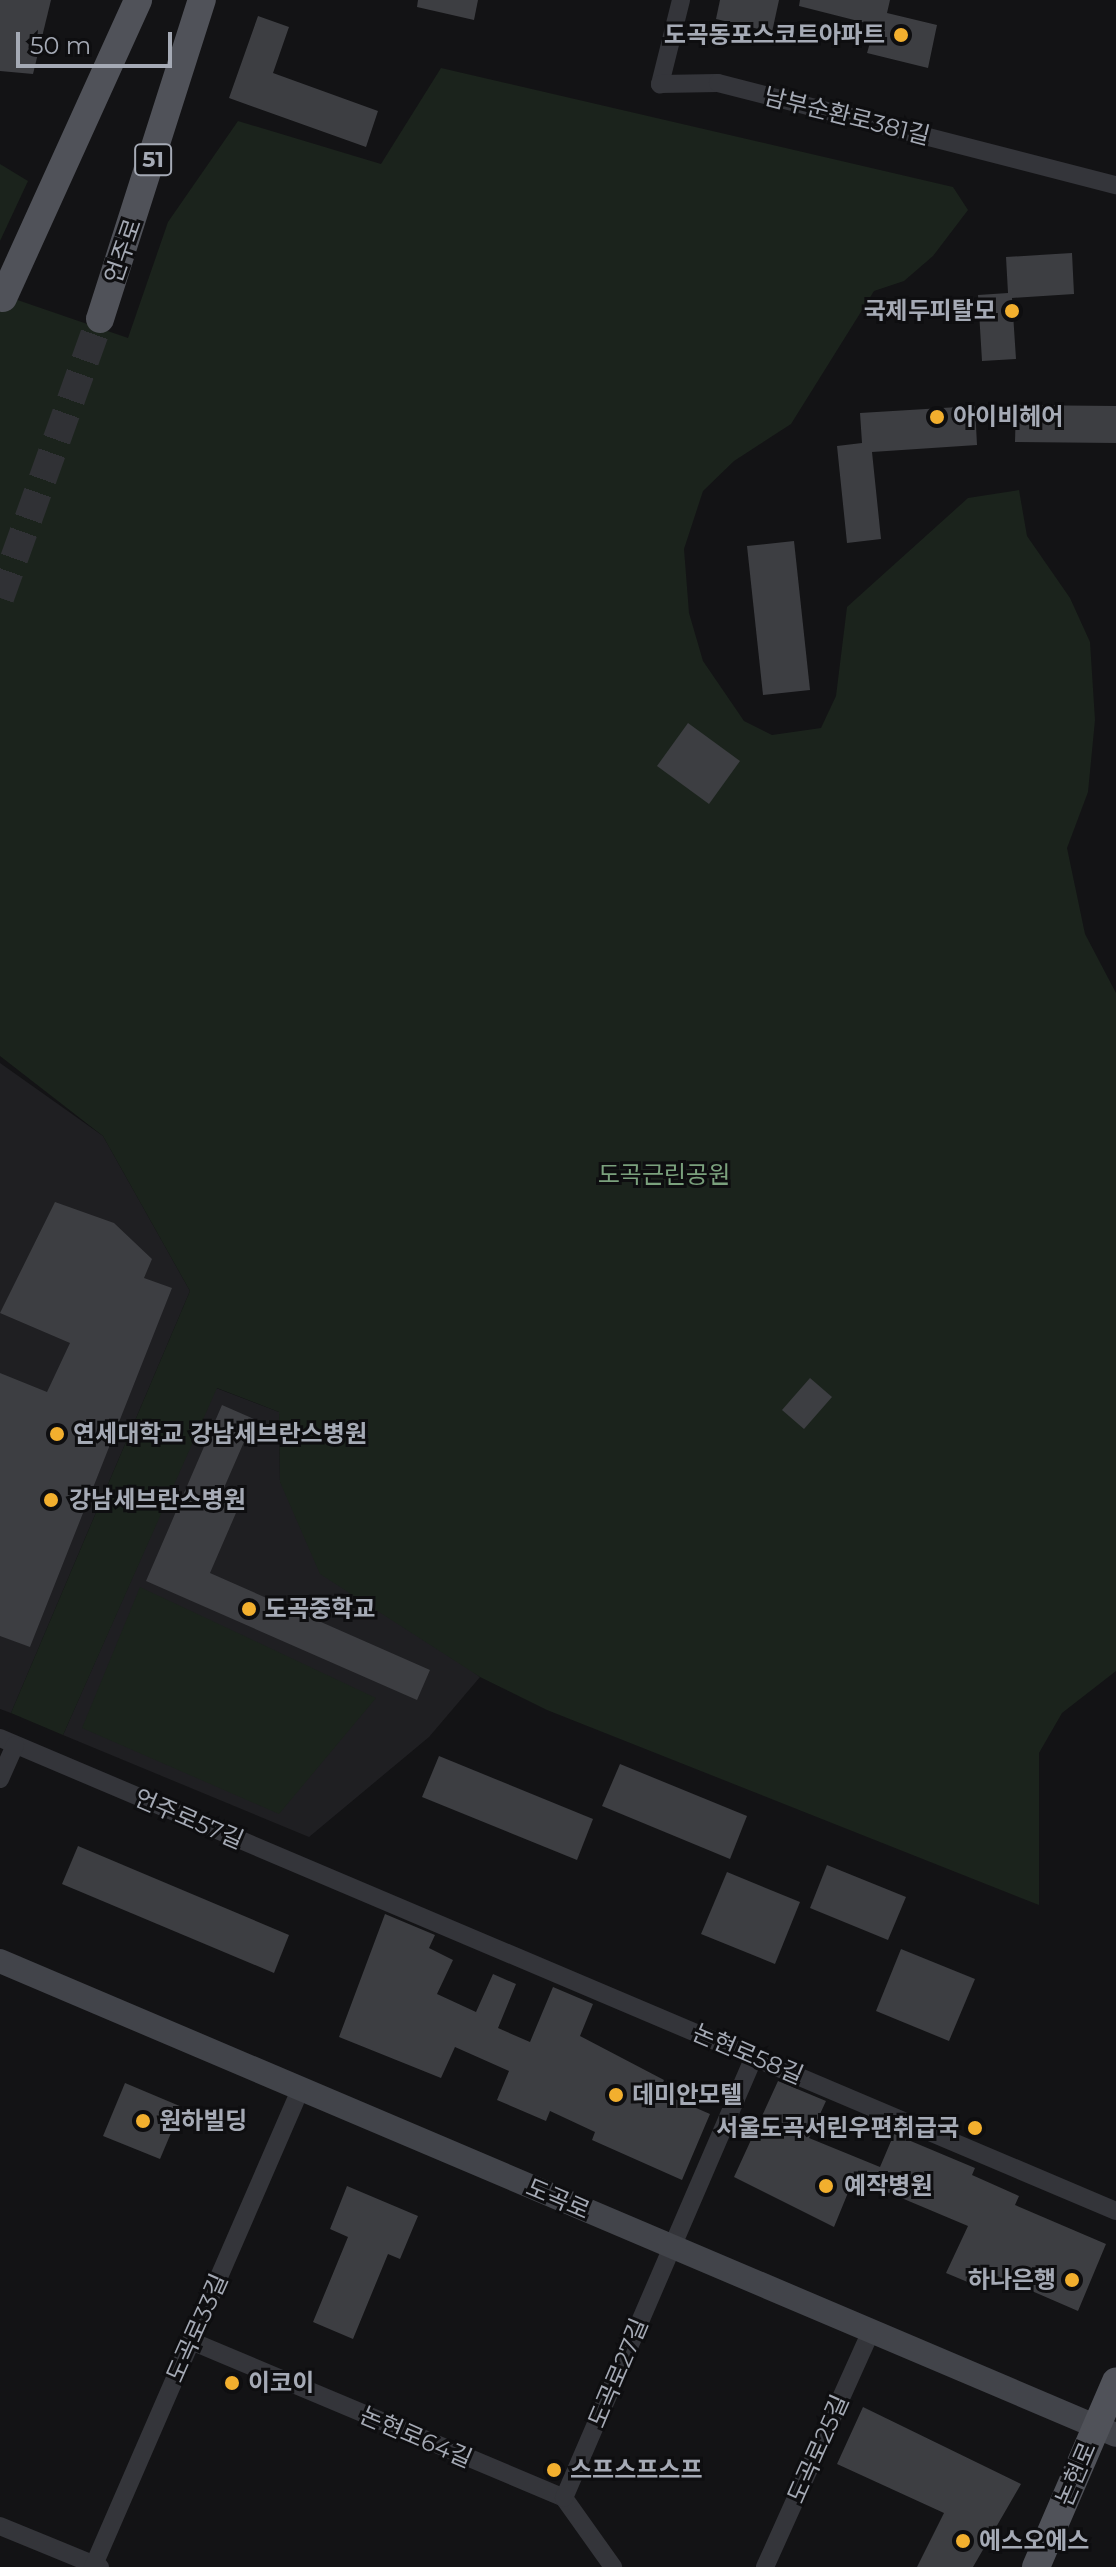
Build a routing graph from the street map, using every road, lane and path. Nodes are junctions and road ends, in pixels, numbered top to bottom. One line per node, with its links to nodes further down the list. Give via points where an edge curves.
1 (138, 0): 5 (main road)
2 (202, 0): 6 (main road, 언주로 / 51)
3 (681, 0): 4 (street, 남부순환로381길, via 660,84 718,83)
4 (1116, 185)
5 (3, 298)
6 (100, 319)
7 (8, 1741): 8 (street); 9 (street, 언주로57길)
8 (0, 1779)
9 (378, 1900): 11 (street, 논현로58길)
10 (0, 1961): 12 (main road, 도곡로)
11 (754, 2057): 13 (street, 논현로58길); 14 (street, 도곡로27길)
12 (301, 2088): 14 (main road, 도곡로); 16 (street, 도곡로33길)
13 (1116, 2211)
14 (671, 2247): 15 (main road, 도곡로); 19 (street, 도곡로27길)
15 (871, 2331): 18 (main road, 도곡로); 23 (street, 도곡로25길)
16 (191, 2341): 19 (street, 논현로64길); 21 (street, 도곡로33길)
17 (1116, 2381): 18 (main road, 논현로)
18 (1106, 2430): 24 (main road, 논현로)
19 (564, 2498): 22 (street)
20 (0, 2526): 21 (street)
21 (95, 2566)
22 (613, 2567)
23 (765, 2567)
24 (1036, 2567)

